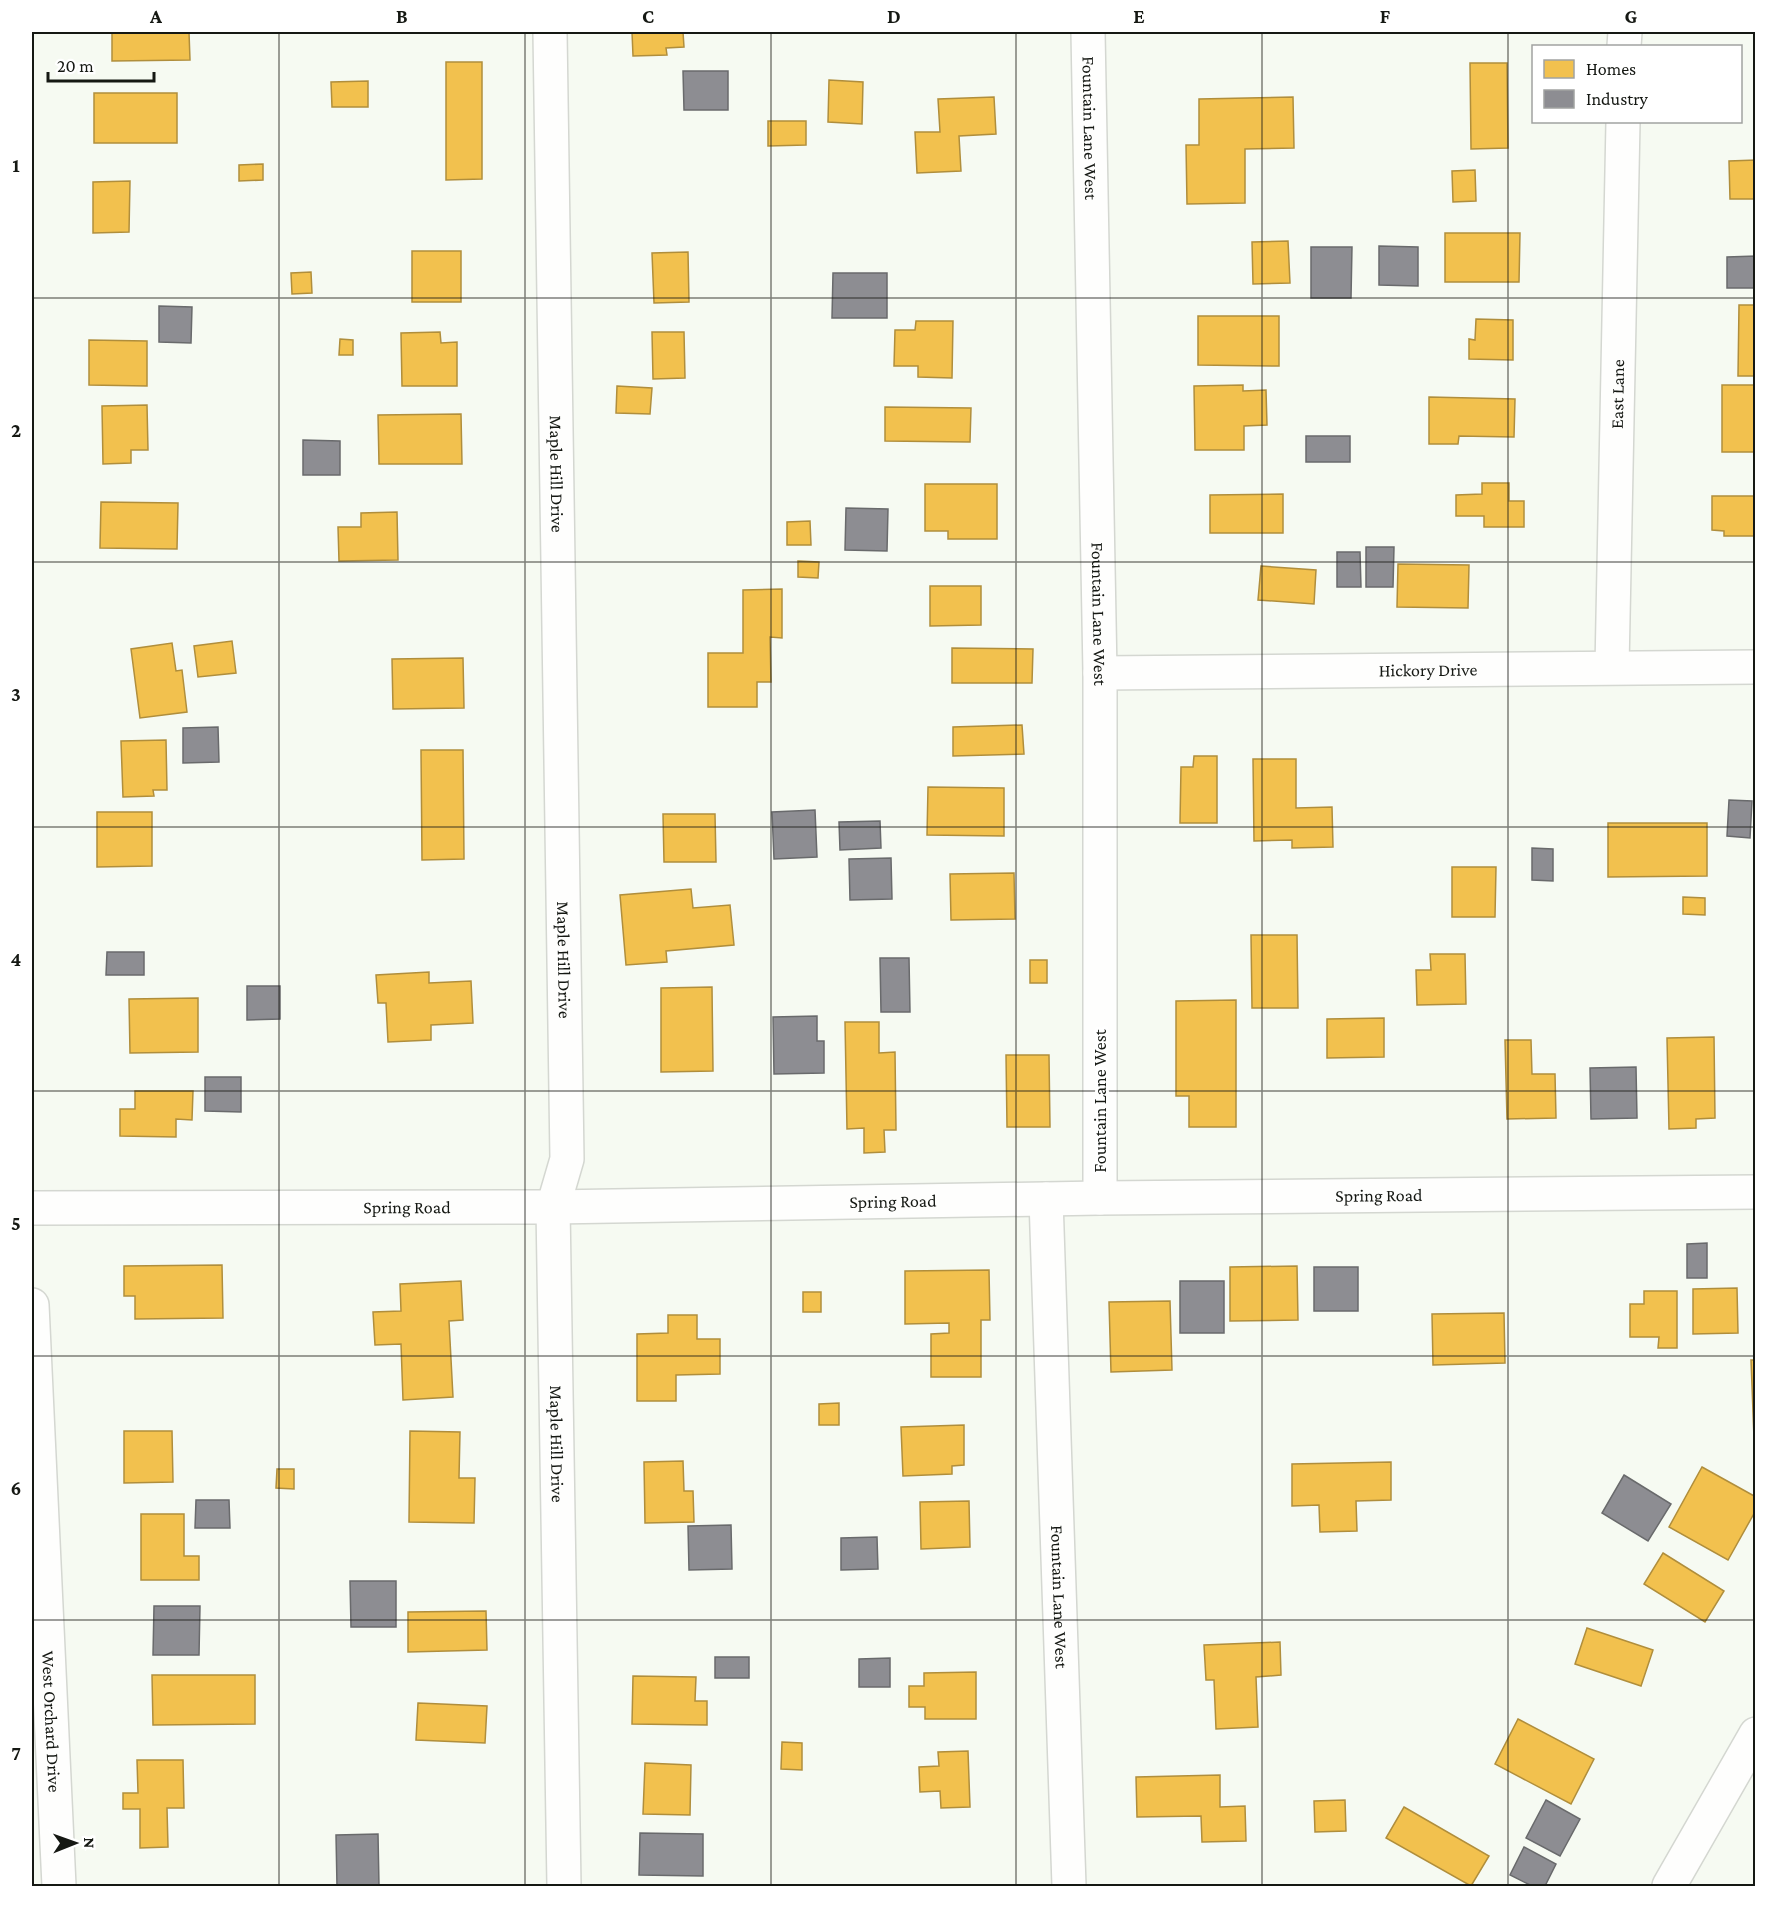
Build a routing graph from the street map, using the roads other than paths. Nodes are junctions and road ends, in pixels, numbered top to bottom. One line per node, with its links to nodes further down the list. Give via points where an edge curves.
1 (550, 32): 10 (street, Maple Hill Drive, via 567,1159)
2 (1088, 32): 6 (street, Fountain Lane West)
3 (1623, 123): 4 (street, East Lane)
4 (1612, 667): 5 (street, Hickory Drive); 6 (street, Hickory Drive)
5 (1755, 667)
6 (1100, 673): 8 (street, Fountain Lane West)
7 (1755, 1192): 8 (street, Spring Road)
8 (1100, 1198): 9 (street, Spring Road)
9 (1046, 1199): 10 (street, Spring Road); 16 (street, Fountain Lane West)
10 (554, 1207): 11 (street, Spring Road); 15 (street, Maple Hill Drive)
11 (32, 1208)
12 (32, 1305): 14 (street, West Orchard Drive)
13 (1755, 1734): 17 (street)
14 (59, 1887)
15 (564, 1887)
16 (1069, 1887)
17 (1669, 1887)

